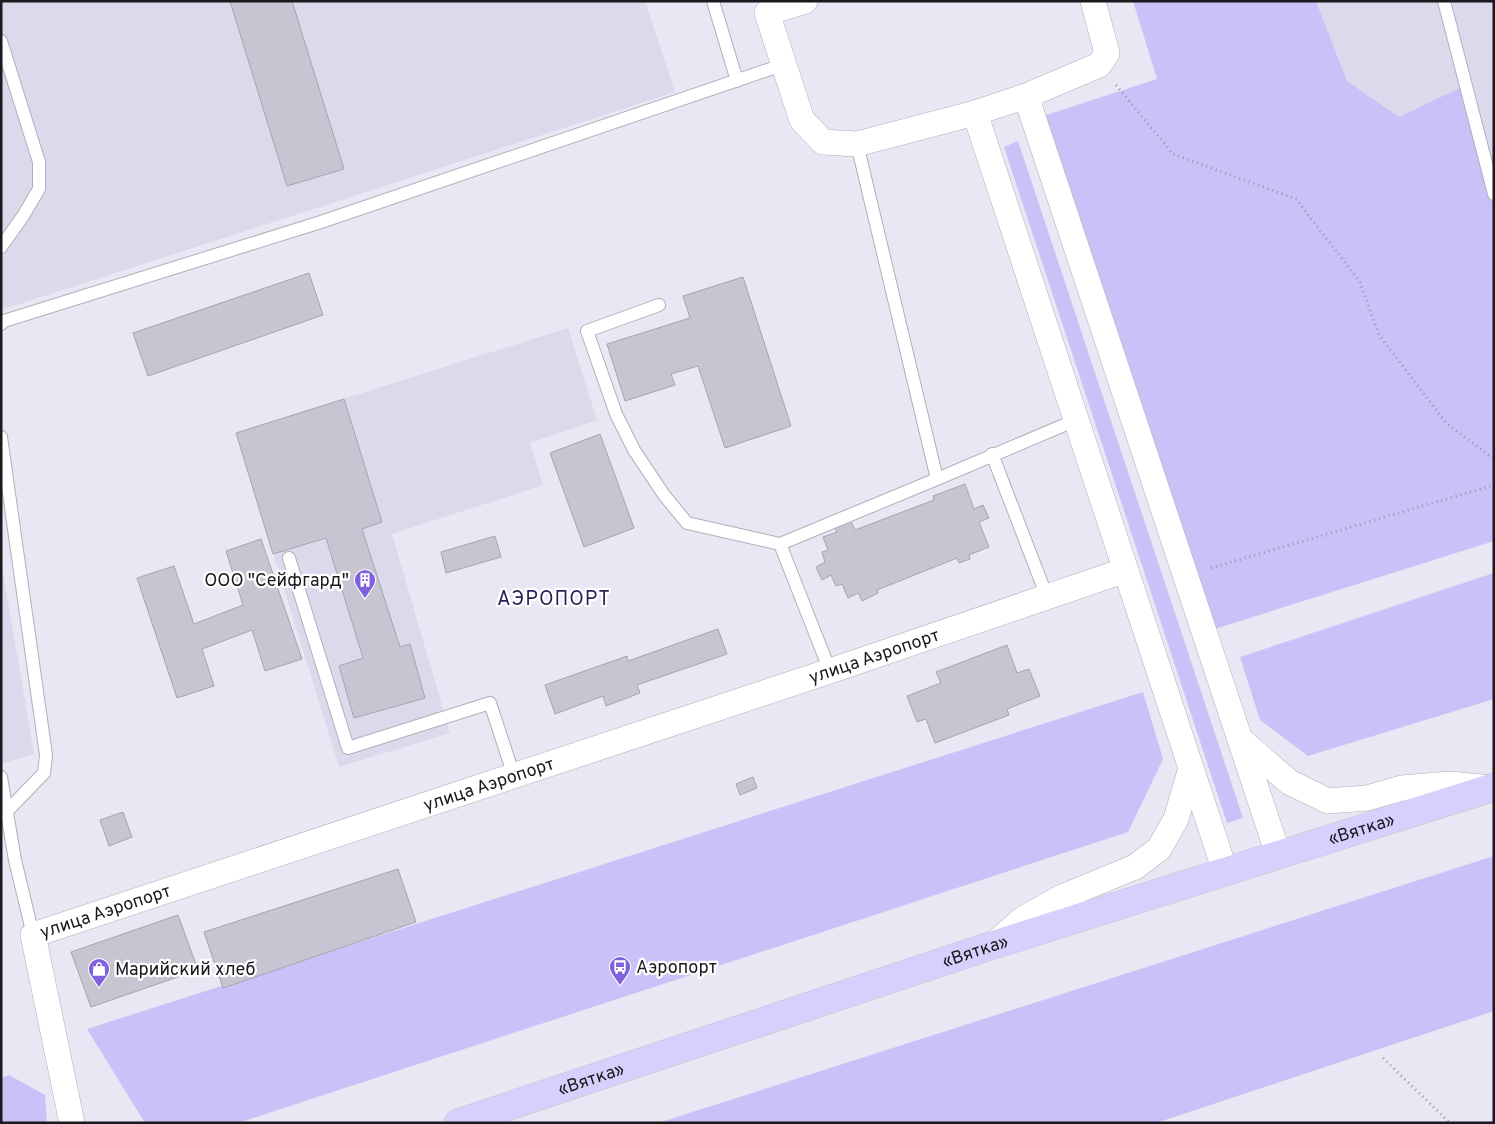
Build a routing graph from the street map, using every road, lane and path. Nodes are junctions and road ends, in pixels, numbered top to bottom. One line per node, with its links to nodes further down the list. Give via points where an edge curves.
1 (713, 1): 8 (lane)
2 (805, 1): 6 (street, via 768,13)
3 (1093, 1): 7 (street, via 1108,53)
4 (1444, 1): 12 (lane)
5 (1, 41): 13 (lane, via 39,162 39,188)
6 (785, 64): 8 (lane); 11 (street, via 802,120 823,142)
7 (1099, 65): 9 (street); 19 (path, via 1173,154 1296,199 1360,282 1379,335 1447,424)
8 (736, 81): 15 (lane, via 331,219)
9 (1026, 96): 10 (street); 25 (street)
10 (975, 113): 11 (street); 16 (street)
11 (858, 144): 20 (lane)
12 (1494, 194)
13 (1, 247)
14 (659, 305): 22 (lane, via 587,331 626,435 664,495 687,523)
15 (1, 324)
16 (1076, 420): 18 (lane); 24 (street)
17 (1, 437): 33 (lane, via 46,756 44,773)
18 (992, 454): 20 (lane); 26 (lane)
19 (1494, 459)
20 (937, 478): 22 (lane)
21 (1494, 485): 25 (path)
22 (780, 544): 27 (lane)
23 (289, 558): 30 (lane, via 348,748 490,703)
24 (1126, 570): 26 (street, улица Аэропорт); 29 (street)
25 (1186, 575): 28 (street)
26 (1047, 597): 27 (street, улица Аэропорт)
27 (830, 671): 30 (street, улица Аэропорт)
28 (1240, 739): 32 (street, via 1289,782 1328,801 1367,798 1402,788 1450,784); 34 (street)
29 (1192, 768): 35 (street); 37 (street, via 1176,820 1159,848 1135,867 1062,897 1023,918)
30 (514, 776): 36 (street, улица Аэропорт)
31 (1, 777): 33 (lane)
32 (1492, 788): 34 (main road, «Вятка»)
33 (7, 811): 36 (lane, via 15,860)
34 (1278, 854): 35 (main road, «Вятка»)
35 (1225, 871): 37 (main road, «Вятка»)
36 (34, 935): 39 (street, улица Аэропорт)
37 (993, 945): 40 (main road, «Вятка»)
38 (1383, 1058): 41 (path)
39 (72, 1123)
40 (458, 1123)
41 (1450, 1123)

